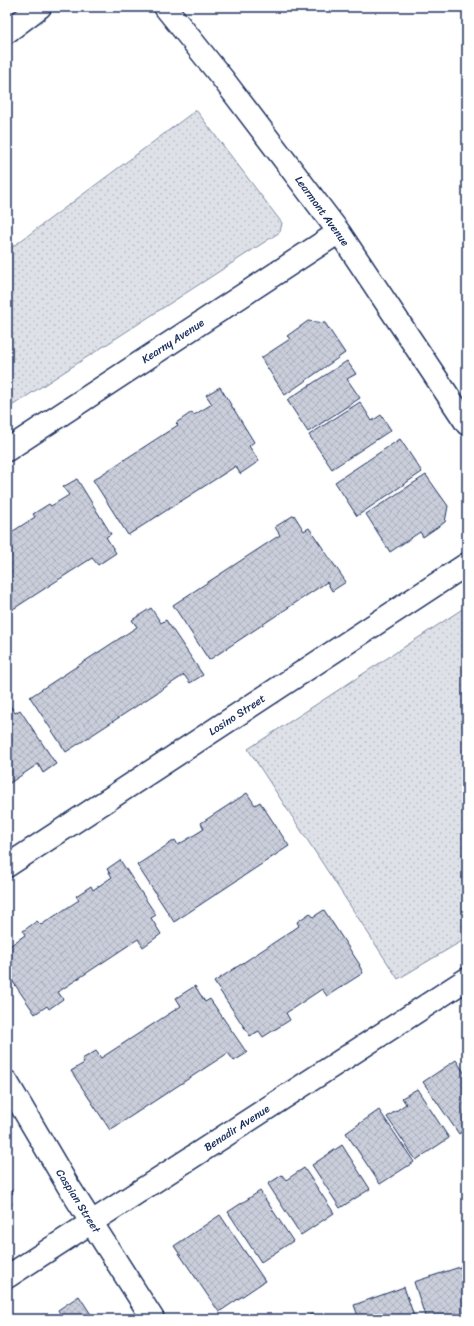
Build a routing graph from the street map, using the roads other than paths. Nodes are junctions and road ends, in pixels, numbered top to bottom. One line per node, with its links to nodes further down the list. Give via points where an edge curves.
1 (40, 7): 3 (street)
2 (165, 7): 4 (street, Learmont Avenue, via 224,79)
3 (7, 32)
4 (338, 232): 5 (street, Learmont Avenue); 6 (street, Kearny Avenue)
5 (467, 424)
6 (7, 450)
7 (467, 564): 8 (street, Losino Street)
8 (7, 866)
9 (467, 979): 11 (street, Benadir Avenue)
10 (7, 1082): 11 (street, Caspian Street)
11 (91, 1222): 12 (street, Benadir Avenue); 13 (street, Caspian Street)
12 (7, 1277)
13 (153, 1319)

